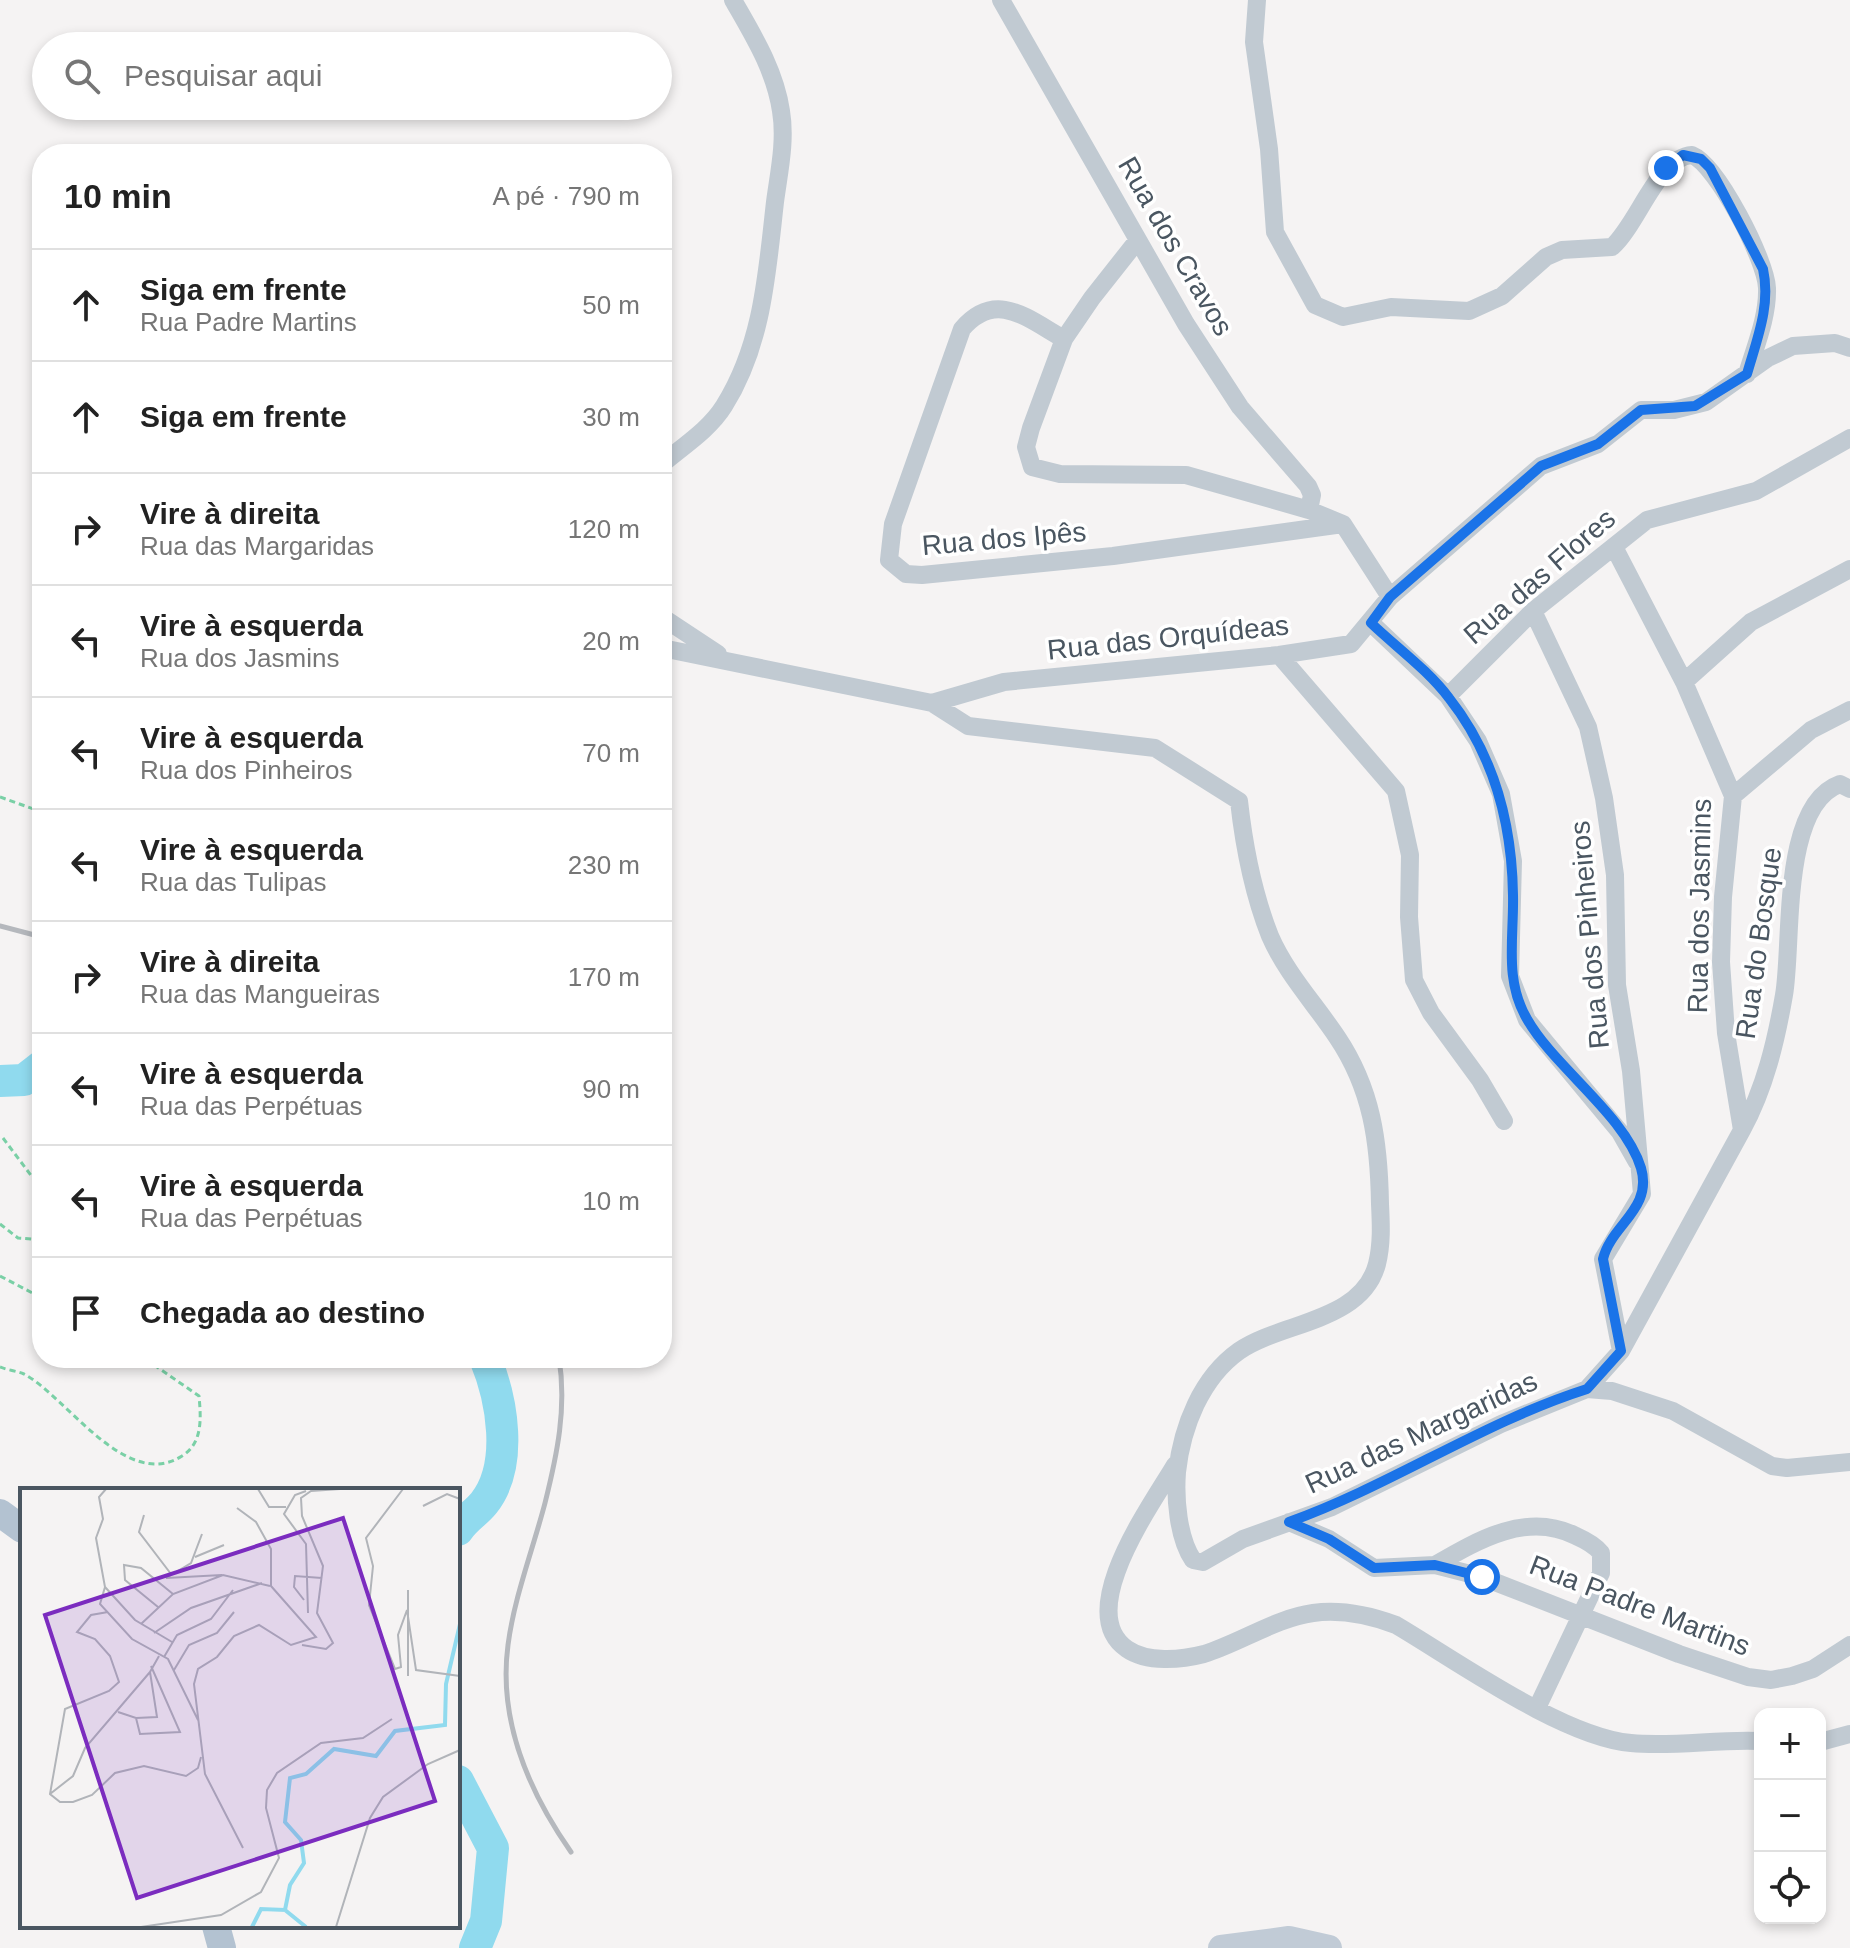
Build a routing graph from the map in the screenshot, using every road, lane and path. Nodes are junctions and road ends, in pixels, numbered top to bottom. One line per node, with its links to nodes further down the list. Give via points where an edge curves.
1 (733, 0): 9 (street, via 773,77 781,111 783,137 765,296 745,363 723,407)
2 (1001, 0): 4 (street, Rua dos Cravos)
3 (1257, 0): 7 (street, via 1254,42 1275,232 1315,305 1343,317 1391,307 1469,311 1502,296 1546,257 1562,250 1612,247 1674,160 1692,155 1710,168 1753,246 1767,287)
4 (1137, 241): 5 (street); 10 (street, Rua dos Cravos, via 1240,407 1308,486)
5 (1064, 339): 10 (street, via 1026,447 1032,467 1060,474 1186,475); 11 (street, Rua dos Ipês, via 1001,309 975,314 962,329 893,524 889,560 896,569 922,575 985,570)
6 (1850, 348): 7 (street, Rua das Orquídeas, via 1835,343 1793,346)
7 (1747, 374): 14 (street, Rua das Orquídeas, via 1695,406 1641,410 1598,444 1541,466)
8 (1850, 438): 12 (street, Rua das Flores, via 1756,491 1647,520)
9 (672, 456)
10 (1309, 510): 11 (street)
11 (1343, 524): 14 (street)
12 (1614, 547): 15 (street, Rua das Flores); 21 (street, Rua dos Jasmins)
13 (1850, 569): 21 (street, via 1751,622)
14 (1390, 597): 16 (street, Rua das Orquídeas)
15 (1533, 611): 22 (street, Rua das Flores); 32 (street, Rua dos Pinheiros, via 1588,727 1604,798 1615,875 1619,1007)
16 (1371, 623): 19 (street, Rua das Orquídeas, via 1351,644); 22 (street)
17 (672, 624): 20 (street)
18 (672, 650): 20 (street)
19 (1279, 655): 23 (street, Rua das Orquídeas, via 1004,682); 29 (street, via 1396,791 1410,855 1414,980)
20 (724, 658): 23 (street)
21 (1684, 682): 26 (street, Rua dos Jasmins)
22 (1448, 696): 32 (street, via 1478,741 1501,794 1513,861 1510,976 1527,1020 1620,1132)
23 (932, 703): 42 (street, via 968,726 1155,748 1239,801 1245,849 1270,935 1361,1077 1374,1116 1381,1245 1371,1280 1342,1307 1259,1340 1221,1366 1200,1395)
24 (1850, 710): 26 (street, via 1811,730)
25 (1850, 789): 30 (street, Rua do Bosque, via 1840,784 1827,792 1801,838 1793,873 1784,996 1763,1084)
26 (1733, 796): 30 (street, Rua dos Jasmins, via 1721,962)
27 (0, 797): 28 (path)
28 (32, 808)
29 (1504, 1121)
30 (1742, 1130): 38 (street)
31 (3, 1138): 33 (path)
32 (1641, 1168): 38 (street, Rua dos Pinheiros, via 1637,1207 1603,1259)
33 (32, 1177)
34 (0, 1224): 35 (path, via 18,1238)
35 (32, 1239)
36 (0, 1276): 37 (path)
37 (32, 1293)
38 (1621, 1351): 41 (street)
39 (0, 1367): 40 (path, via 23,1374 123,1455 153,1465 174,1462 191,1450 201,1423 199,1396)
40 (158, 1368)
41 (1587, 1389): 43 (street, via 1612,1391 1673,1411 1772,1466); 45 (street, Rua das Margaridas)
42 (1179, 1459): 45 (street, Rua das Margaridas, via 1181,1520 1188,1554 1198,1562); 50 (street, via 1139,1526 1108,1597 1106,1614 1119,1644 1150,1658 1184,1658 1310,1613 1342,1611 1396,1625)
43 (1850, 1462)
44 (0, 1513): 46 (main road)
45 (1289, 1522): 47 (street, Rua Padre Martins, via 1387,1570)
46 (20, 1528)
47 (1435, 1565): 48 (street, Rua Padre Martins, via 1495,1581); 48 (street, via 1516,1528 1561,1528 1601,1553 1601,1573)
48 (1583, 1615): 49 (street, Rua Padre Martins, via 1679,1654 1771,1680 1813,1669); 50 (street)
49 (1850, 1645)
50 (1537, 1708): 53 (street, via 1585,1732 1631,1743)
51 (1850, 1734): 52 (street)
52 (1826, 1740)
53 (1754, 1741)
54 (217, 1928): 55 (main road)
55 (222, 1948)
56 (1221, 1948): 57 (street, via 1289,1939)
57 (1329, 1948)

